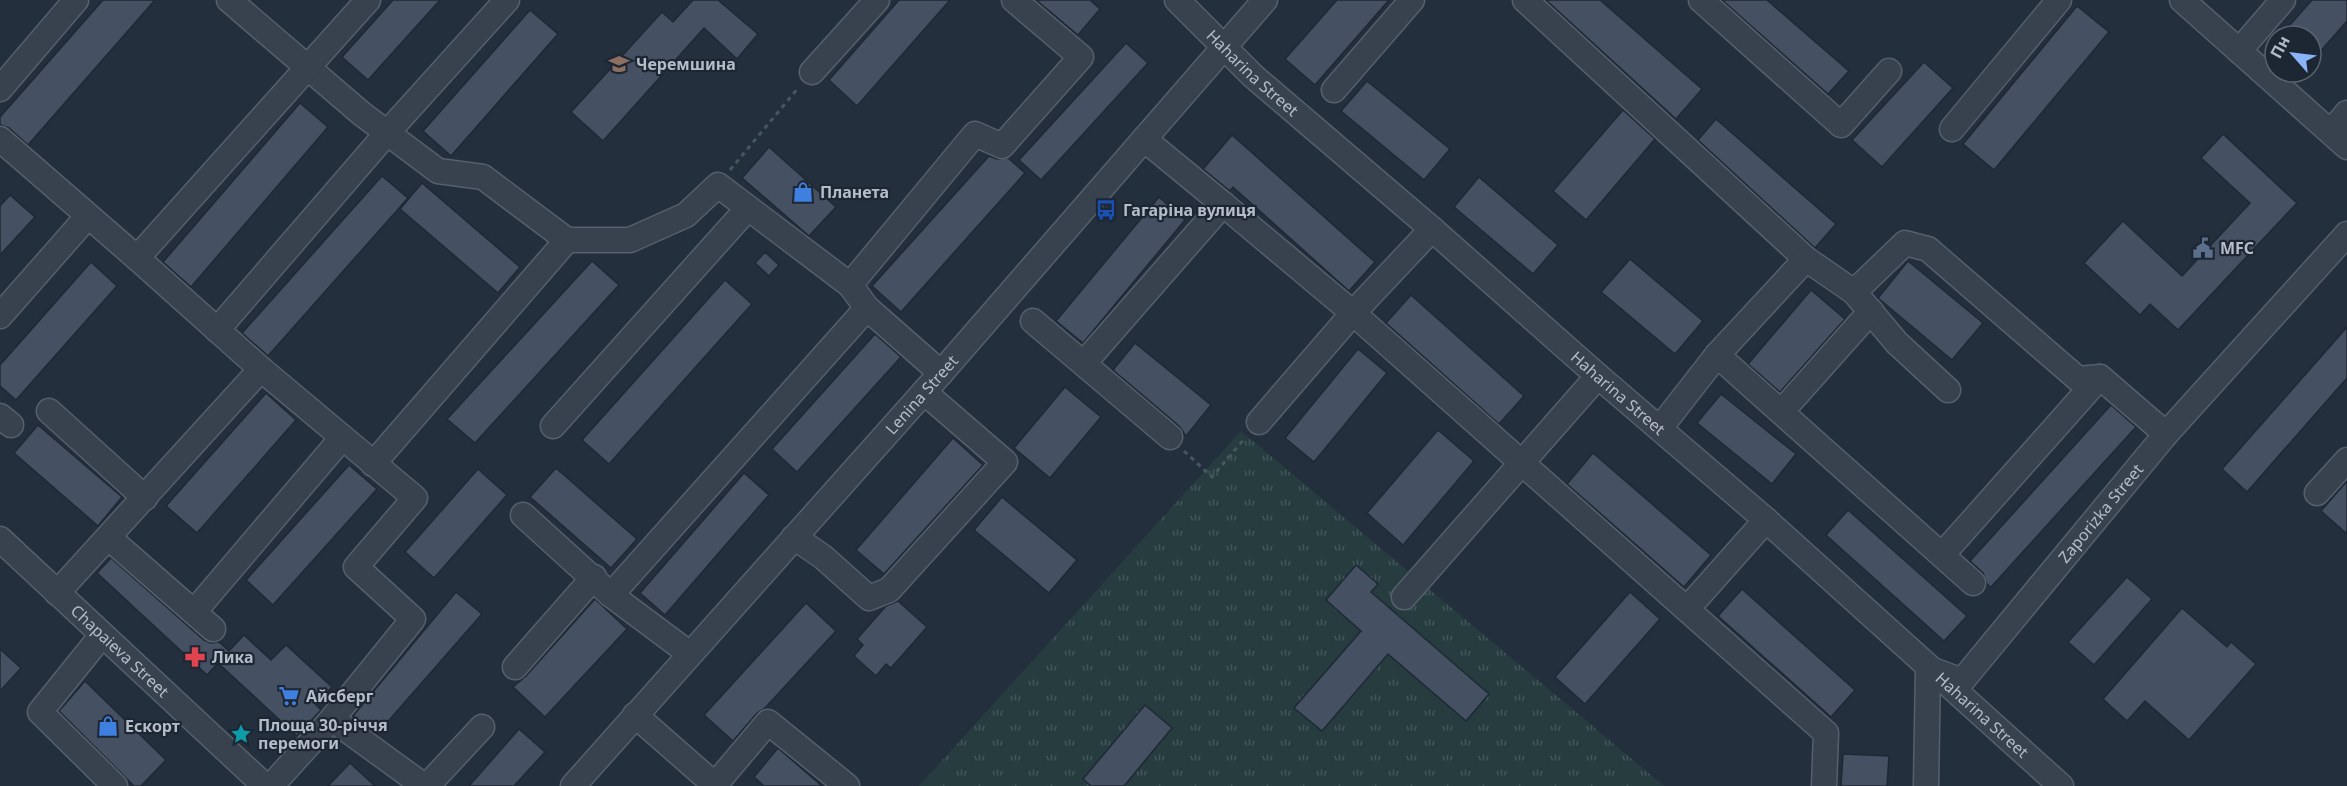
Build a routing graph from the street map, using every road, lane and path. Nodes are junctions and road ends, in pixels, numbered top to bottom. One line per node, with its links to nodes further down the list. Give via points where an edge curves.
1 (76, 0): 20 (street)
2 (229, 0): 17 (street)
3 (368, 0): 17 (street)
4 (507, 0): 24 (street)
5 (877, 0): 19 (street)
6 (1014, 0): 37 (street, via 1081,57 1002,146 975,134)
7 (1177, 0): 15 (street, Haharina Street)
8 (1265, 0): 15 (street, Lenina Street)
9 (1412, 0): 21 (street)
10 (1526, 0): 36 (street)
11 (1701, 0): 18 (street, via 1841,125)
12 (2059, 0): 23 (street)
13 (2182, 0): 16 (street)
14 (2283, 0): 16 (street)
15 (1224, 47): 25 (street, Lenina Street); 32 (street, Haharina Street)
16 (2239, 51): 26 (street)
17 (308, 68): 24 (street); 35 (street)
18 (1889, 71)
19 (812, 72): 28 (path)
20 (0, 89)
21 (1335, 90)
22 (2347, 113): 26 (street)
23 (1952, 129)
24 (387, 132): 34 (street, via 438,171 483,177); 44 (street)
25 (1144, 140): 29 (street); 48 (street, Lenina Street)
26 (2339, 140)
27 (4, 150): 31 (street)
28 (718, 185): 30 (street); 34 (street, via 686,215 630,240)
29 (1223, 204): 41 (street); 46 (street)
30 (748, 208): 37 (street); 56 (street)
31 (88, 216): 35 (street); 42 (street)
32 (1432, 229): 41 (street); 49 (street, Haharina Street)
33 (2347, 234): 58 (street, Zaporizka Street)
34 (567, 240): 63 (street)
35 (137, 258): 44 (street)
36 (1806, 260): 38 (street); 45 (street)
37 (850, 285): 39 (street)
38 (1854, 292): 40 (street); 50 (street, via 1905,243 1928,249 2078,380)
39 (867, 308): 48 (street); 75 (street)
40 (1871, 311): 51 (street, via 1897,343); 54 (street)
41 (1353, 313): 55 (street); 62 (street)
42 (0, 316)
43 (1033, 321): 46 (street)
44 (217, 330): 47 (street)
45 (1717, 355): 54 (street); 57 (street)
46 (1084, 363): 60 (street)
47 (261, 369): 59 (street); 65 (street)
48 (941, 373): 52 (street, Lenina Street)
49 (1598, 376): 57 (street, Haharina Street); 62 (street)
50 (2100, 377): 58 (street); 71 (street)
51 (1948, 390)
52 (924, 392): 68 (street, Lenina Street); 68 (street, via 1005,462 889,590 869,598)
53 (49, 411): 65 (street)
54 (1782, 411): 71 (street)
55 (1259, 422): 60 (path, via 1212,477)
56 (554, 426)
57 (1660, 428): 67 (street, Haharina Street)
58 (2166, 434): 83 (street, Zaporizka Street, via 1962,681)
59 (342, 438): 63 (street); 78 (street)
60 (1170, 438)
61 (2347, 460): 64 (street)
62 (1522, 462): 76 (street); 77 (street)
63 (373, 465): 85 (street, via 415,498 356,567 413,619)
64 (2317, 493)
65 (145, 498): 69 (street)
66 (524, 515): 72 (street)
67 (1766, 520): 77 (street); 83 (street, Haharina Street)
68 (794, 537): 81 (street, Lenina Street)
69 (109, 538): 74 (street); 78 (street)
70 (0, 539): 74 (street, Chapaieva Street)
71 (1942, 555): 73 (street)
72 (594, 577): 75 (street); 82 (street)
73 (1973, 583)
74 (57, 592): 80 (street, Chapaieva Street)
75 (611, 595): 81 (street)
76 (1404, 597)
77 (1687, 609): 94 (street, via 1826,733)
78 (194, 612): 79 (street)
79 (213, 628)
80 (102, 635): 87 (street, via 40,712); 88 (street, Chapaieva Street)
81 (690, 654): 84 (street, Lenina Street)
82 (515, 667)
83 (1928, 668): 95 (street); 96 (street, Haharina Street)
84 (635, 715): 91 (street, Lenina Street); 92 (street)
85 (332, 719): 89 (street); 90 (street)
86 (482, 727): 90 (street)
87 (115, 786)
88 (265, 786)
89 (271, 786)
90 (426, 786)
91 (573, 786)
92 (715, 786): 93 (street, via 768,722)
93 (847, 786)
94 (1824, 786)
95 (1926, 786)
96 (2061, 786)

